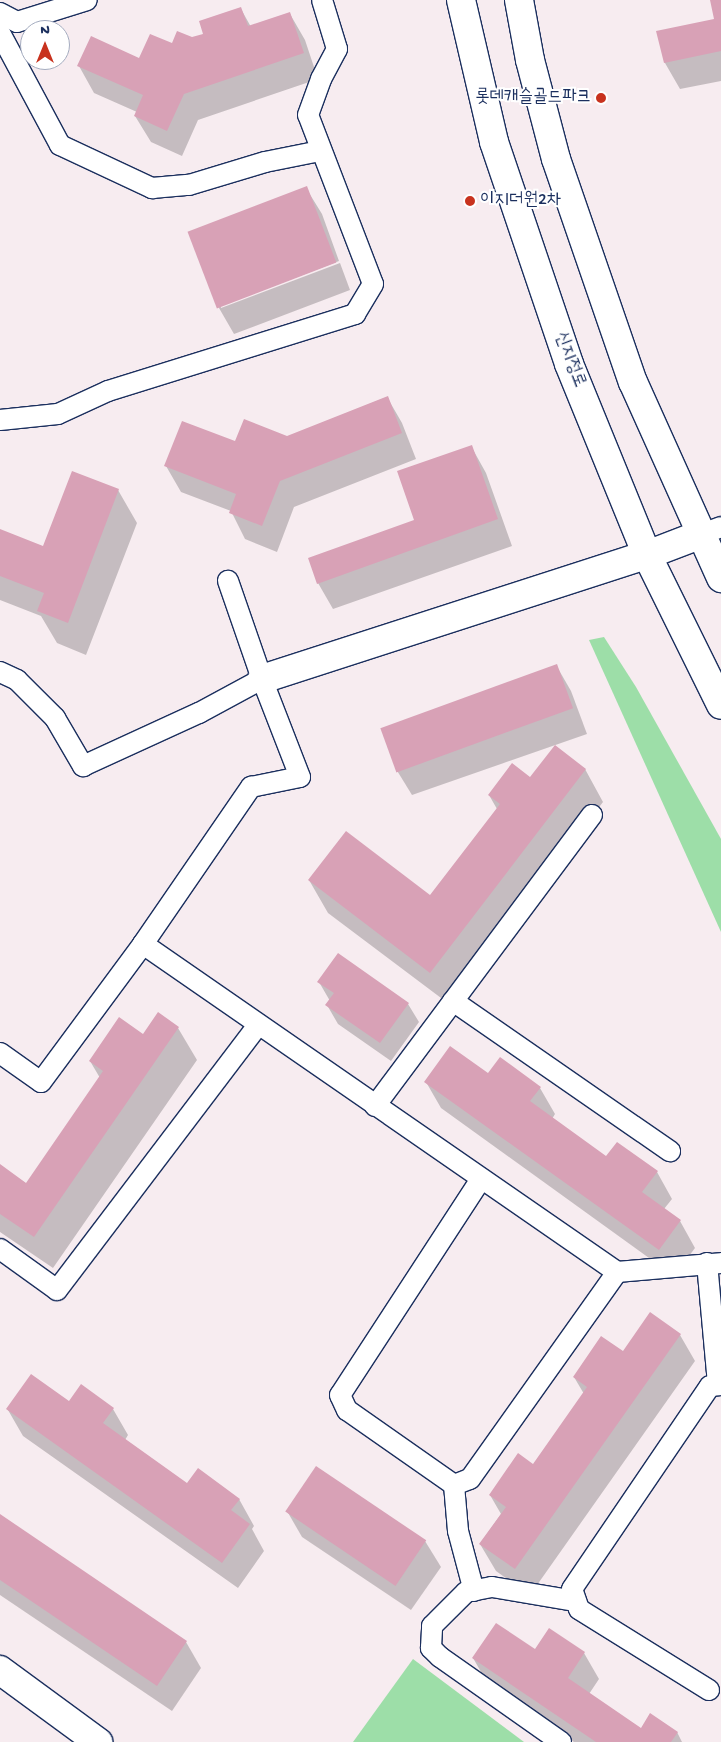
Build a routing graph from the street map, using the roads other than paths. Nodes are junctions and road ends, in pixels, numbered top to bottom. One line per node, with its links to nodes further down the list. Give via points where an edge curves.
1 (87, 0): 5 (lane, via 17,22)
2 (322, 0): 7 (lane, via 337,49 321,79 308,115)
3 (461, 0): 10 (street, 신지정로, via 494,142 569,364)
4 (519, 0): 9 (street, via 530,60 556,159 633,382)
5 (0, 13)
6 (0, 33): 7 (lane, via 60,145 152,188 189,185 265,162)
7 (320, 151): 8 (lane, via 373,284 355,314 108,391 58,414)
8 (0, 420)
9 (712, 530): 10 (street); 11 (street)
10 (647, 555): 14 (street); 15 (street, 신지정로)
11 (721, 578)
12 (228, 581): 14 (lane)
13 (0, 672): 14 (lane, via 18,680 55,718 83,766)
14 (262, 680): 17 (lane, via 300,777 251,787)
15 (721, 705)
16 (592, 815): 18 (lane)
17 (143, 944): 19 (lane); 20 (lane, via 41,1082)
18 (453, 1001): 21 (lane); 22 (lane)
19 (258, 1025): 21 (lane); 24 (lane, via 57,1290)
20 (0, 1053)
21 (375, 1106): 23 (lane)
22 (670, 1151)
23 (481, 1179): 26 (lane); 28 (lane, via 340,1395 347,1410)
24 (0, 1249)
25 (714, 1263): 26 (lane); 27 (lane)
26 (617, 1272): 28 (lane, via 470,1479)
27 (719, 1385): 30 (lane, via 710,1386 572,1590)
28 (454, 1484): 29 (lane, via 458,1531)
29 (474, 1591): 30 (lane, via 492,1587); 34 (lane, via 466,1592 432,1626 431,1648)
30 (576, 1601): 32 (lane, via 579,1609)
31 (0, 1670): 33 (street)
32 (709, 1690)
33 (98, 1742)
34 (561, 1742)

